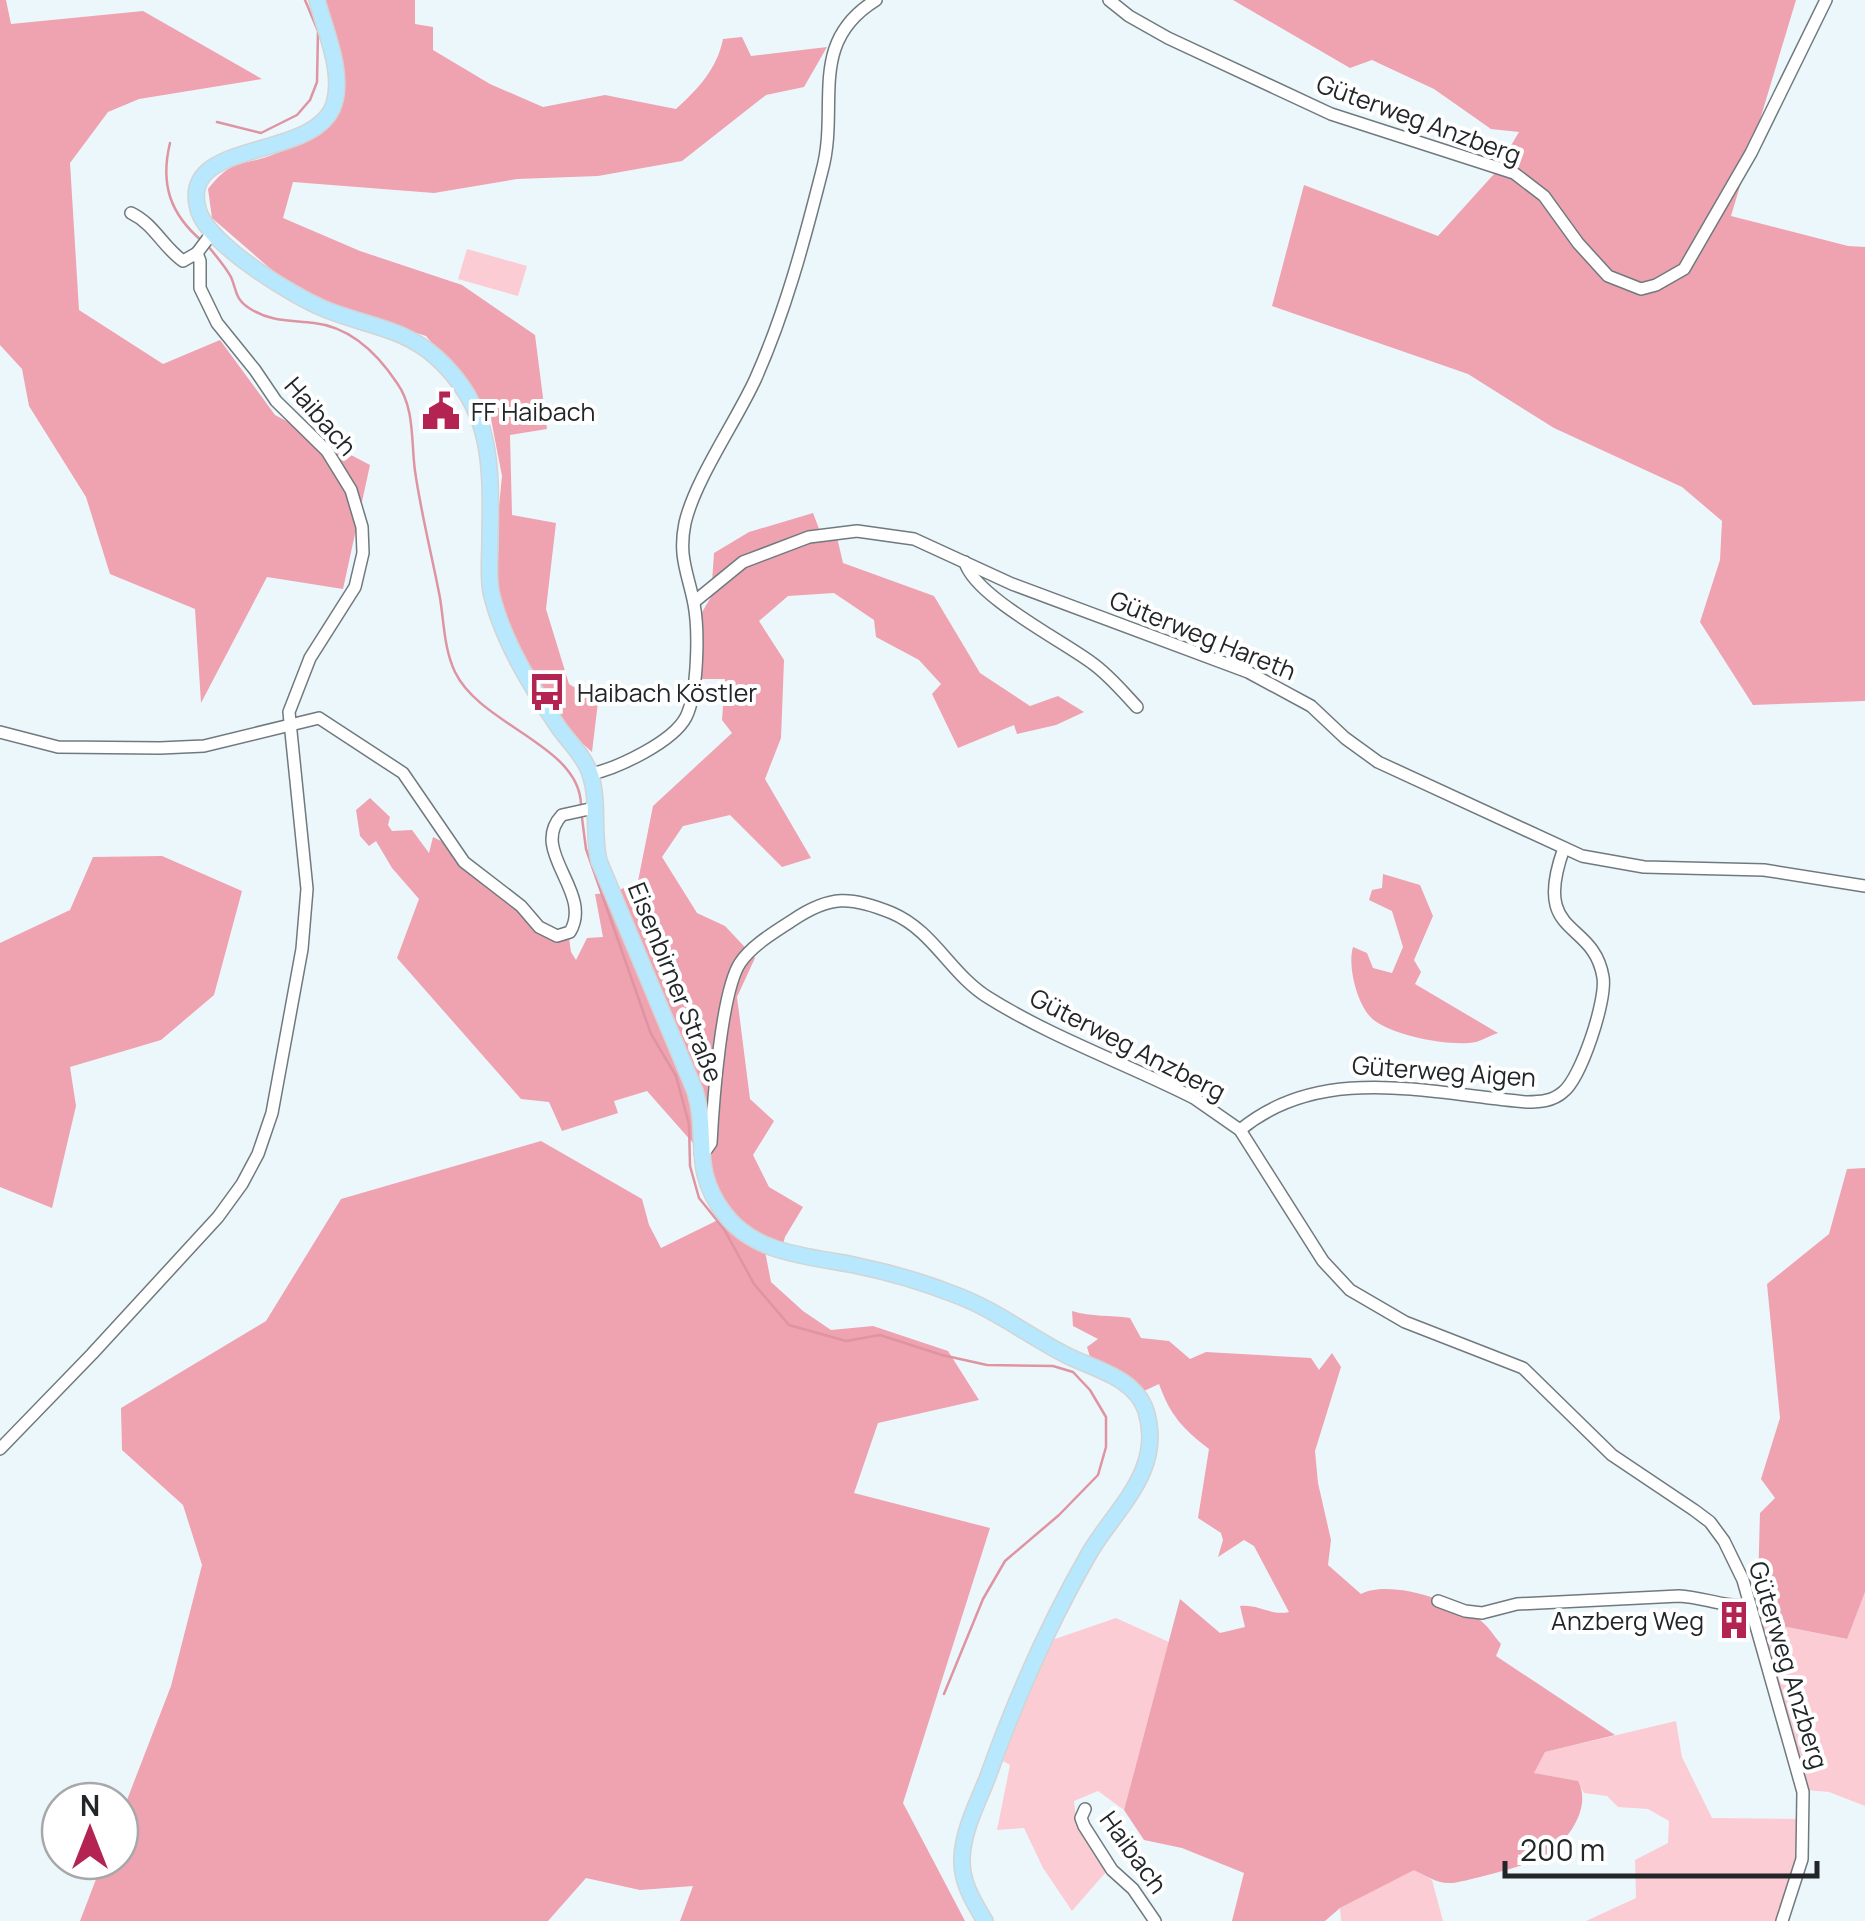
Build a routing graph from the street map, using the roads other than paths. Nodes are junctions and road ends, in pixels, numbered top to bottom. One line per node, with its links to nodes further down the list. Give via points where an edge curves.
1 (316, 0): 8 (main road, via 336,74 334,104 321,122 290,141 208,169 196,203)
2 (850, 0): 6 (street)
3 (876, 0): 6 (street)
4 (1109, 0): 5 (street, Güterweg Anzberg, via 1168,38 1331,114 1514,173 1544,196 1608,276 1640,289 1684,269 1742,170)
5 (1826, 0)
6 (862, 10): 10 (street, via 841,34 830,61 824,166 785,304 686,519 683,560)
7 (131, 213): 8 (street, via 184,261)
8 (203, 244): 12 (street, Haibach, via 200,288 217,324 276,401 327,450 360,514 359,576 304,672); 14 (main road, Eisenbirner Straße, via 308,302 412,338 462,388 489,450 492,597 528,679)
9 (965, 562): 10 (street, Güterweg Hareth, via 895,535 826,533 744,562); 11 (street, via 987,590 1101,670); 16 (street, Güterweg Hareth, via 1248,672 1311,706 1378,762)
10 (694, 602): 14 (street, via 695,678 684,721 626,764)
11 (1137, 707)
12 (289, 727): 13 (street, via 204,746 160,748 58,748); 15 (street, via 319,718 391,764 413,784 464,862 556,936 570,932 576,911 552,848 552,830 558,818); 20 (street, via 307,907 281,1073 258,1154 218,1217)
13 (0, 732)
14 (591, 774): 15 (main road, Eisenbirner Straße)
15 (586, 809): 19 (main road, Eisenbirner Straße, via 599,861 695,1091)
16 (1564, 848): 17 (street, Güterweg Hareth, via 1620,864 1764,870); 18 (street, Güterweg Aigen, via 1554,879 1556,908 1594,954 1604,982 1582,1060 1564,1092 1527,1102 1338,1087 1292,1099)
17 (1865, 886)
18 (1240, 1130): 19 (street, Güterweg Anzberg, via 1194,1098 983,995 907,921 839,900 805,912 741,962 726,1010 710,1143); 22 (street, Güterweg Anzberg, via 1323,1261 1350,1290 1405,1322 1523,1368 1612,1455 1710,1522 1734,1558)
19 (700, 1152): 24 (main road, Eisenbirner Straße, via 707,1184 726,1216 764,1245 973,1302 1116,1378 1145,1410 1145,1470 1091,1550 1026,1674 968,1828 963,1874)
20 (0, 1449)
21 (1438, 1601): 22 (street, via 1482,1613 1525,1603 1678,1596)
22 (1750, 1606): 26 (street, Güterweg Anzberg, via 1803,1792 1802,1859)
23 (1085, 1809): 25 (street, Haibach, via 1084,1826)
24 (985, 1921)
25 (1155, 1921)
26 (1782, 1921)

